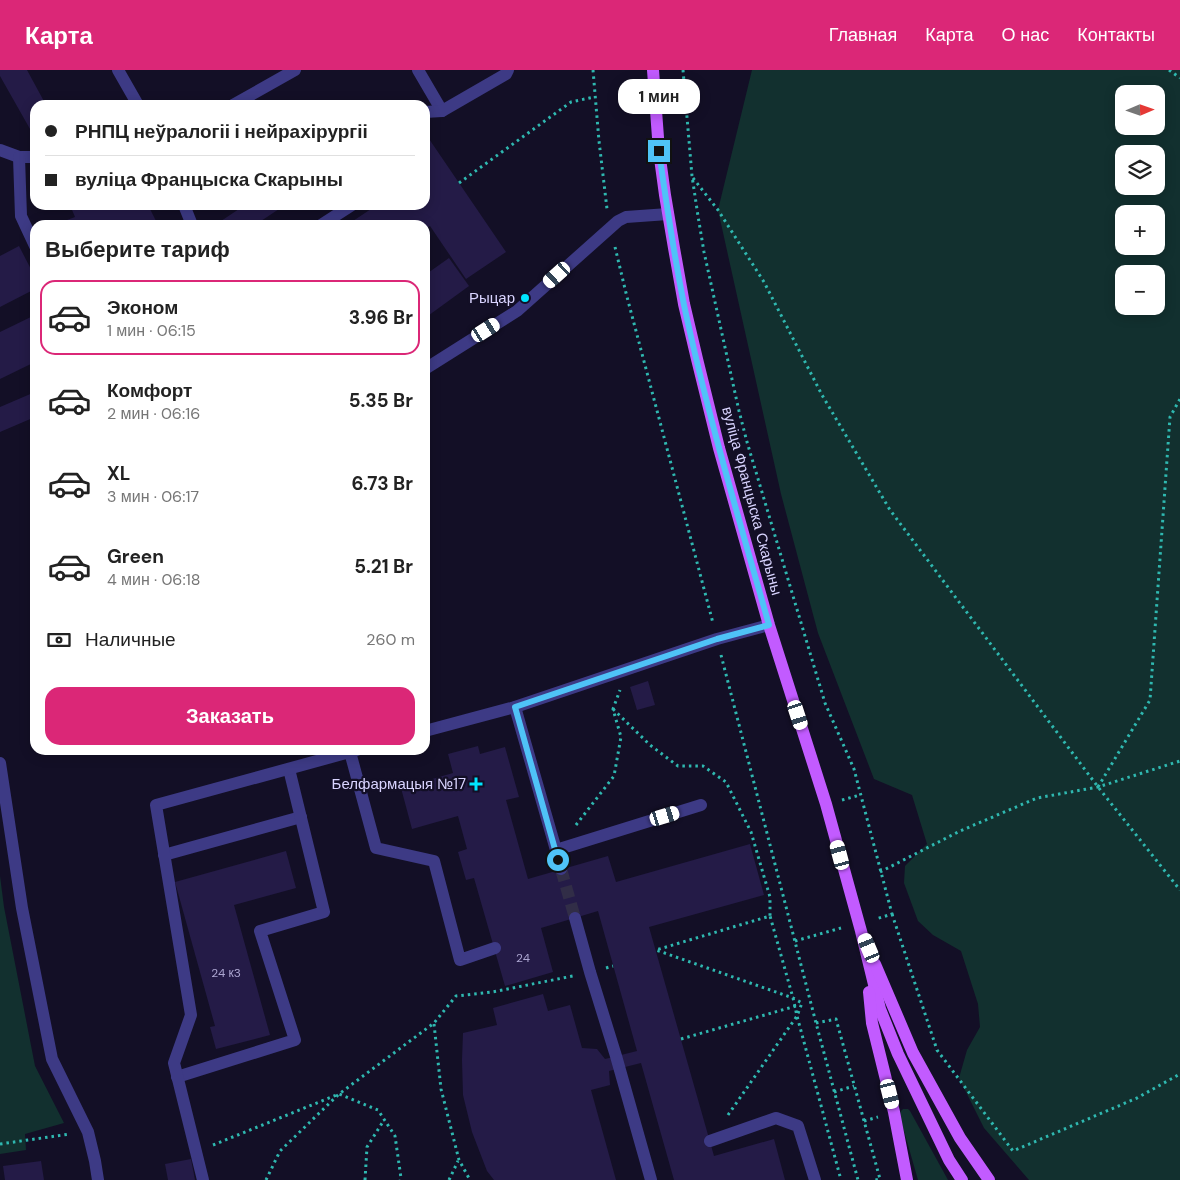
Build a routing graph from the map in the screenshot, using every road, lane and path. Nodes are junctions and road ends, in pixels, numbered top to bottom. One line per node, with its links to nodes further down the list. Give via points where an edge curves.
1 (118, 70): 10 (street)
2 (295, 70): 11 (street)
3 (418, 70): 12 (street)
4 (508, 70): 12 (street)
5 (653, 70): 20 (main road, вуліца Францыска Скарыны)
6 (683, 70): 17 (path)
7 (1169, 70): 8 (path)
8 (1180, 78)
9 (594, 97): 18 (path, via 571,102)
10 (135, 100)
11 (242, 100)
12 (442, 111): 13 (street)
13 (430, 112)
14 (0, 150): 16 (street)
15 (30, 157): 16 (street)
16 (18, 158): 22 (street, via 21,216)
17 (692, 176): 34 (path, via 764,282 822,395 890,510); 34 (path, via 704,252 747,442 825,703 854,769 880,872 960,831 1037,798)
18 (459, 184)
19 (344, 210): 21 (street)
20 (668, 214): 23 (street, via 626,217 618,221 517,311); 25 (main road, вуліца Францыска Скарыны, via 697,359)
21 (329, 220)
22 (30, 235)
23 (430, 366)
24 (1180, 399): 34 (path, via 1170,417 1150,700)
25 (769, 625): 27 (street, via 717,639); 43 (main road, вуліца Францыска Скарыны, via 826,804)
26 (622, 686): 37 (path, via 613,709 621,737 614,776)
27 (515, 707): 28 (street); 37 (street)
28 (430, 730)
29 (339, 755): 33 (street)
30 (354, 755): 44 (street, via 376,848 434,861 460,960)
31 (1180, 761): 34 (path)
32 (0, 763): 62 (street, via 22,908 52,1059)
33 (289, 769): 36 (street); 38 (street, via 156,805)
34 (1098, 787): 40 (path)
35 (701, 805): 37 (street)
36 (301, 817): 38 (street); 57 (street, via 324,912 260,931 295,1040)
37 (556, 850): 39 (street)
38 (164, 854): 57 (street, via 191,1015 174,1063)
39 (561, 869)
40 (1180, 890)
41 (892, 914): 56 (path, via 937,1050 1013,1151 1138,1098)
42 (575, 918): 47 (street)
43 (861, 930): 45 (main road, вуліца Францыска Скарыны); 80 (main road, вуліца Францыска Скарыны, via 913,1053 960,1138)
44 (494, 948)
45 (865, 948): 78 (main road, via 872,1023); 79 (main road, вуліца Францыска Скарыны, via 880,1009 898,1054 949,1160)
46 (613, 966): 47 (path)
47 (590, 972): 53 (path, via 456,996); 74 (street)
48 (793, 998): 48 (path, via 784,995 656,950 770,916); 50 (path); 51 (path)
49 (811, 1002): 50 (path)
50 (802, 1004): 51 (path); 52 (path)
51 (794, 1006): 52 (path); 55 (path)
52 (797, 1016): 63 (path); 76 (path)
53 (434, 1023): 60 (path); 66 (path, via 441,1089)
54 (816, 1023): 58 (path, via 836,1019)
55 (681, 1039)
56 (1180, 1074)
57 (177, 1077): 65 (street)
58 (854, 1086): 59 (path); 77 (path, via 880,1179)
59 (834, 1092)
60 (339, 1094): 61 (path, via 378,1110); 65 (path); 70 (path, via 280,1151)
61 (384, 1120): 67 (path, via 395,1136); 71 (path, via 367,1147)
62 (88, 1132): 64 (path); 68 (street)
63 (710, 1141): 75 (street, via 776,1118 798,1126)
64 (0, 1144)
65 (196, 1151): 69 (street)
66 (459, 1160): 72 (path); 73 (path)
67 (402, 1179)
68 (98, 1180)
69 (203, 1180)
70 (266, 1180)
71 (365, 1180)
72 (449, 1180)
73 (470, 1180)
74 (651, 1180)
75 (815, 1180)
76 (841, 1180)
77 (875, 1180)
78 (907, 1180)
79 (962, 1180)
80 (989, 1180)

